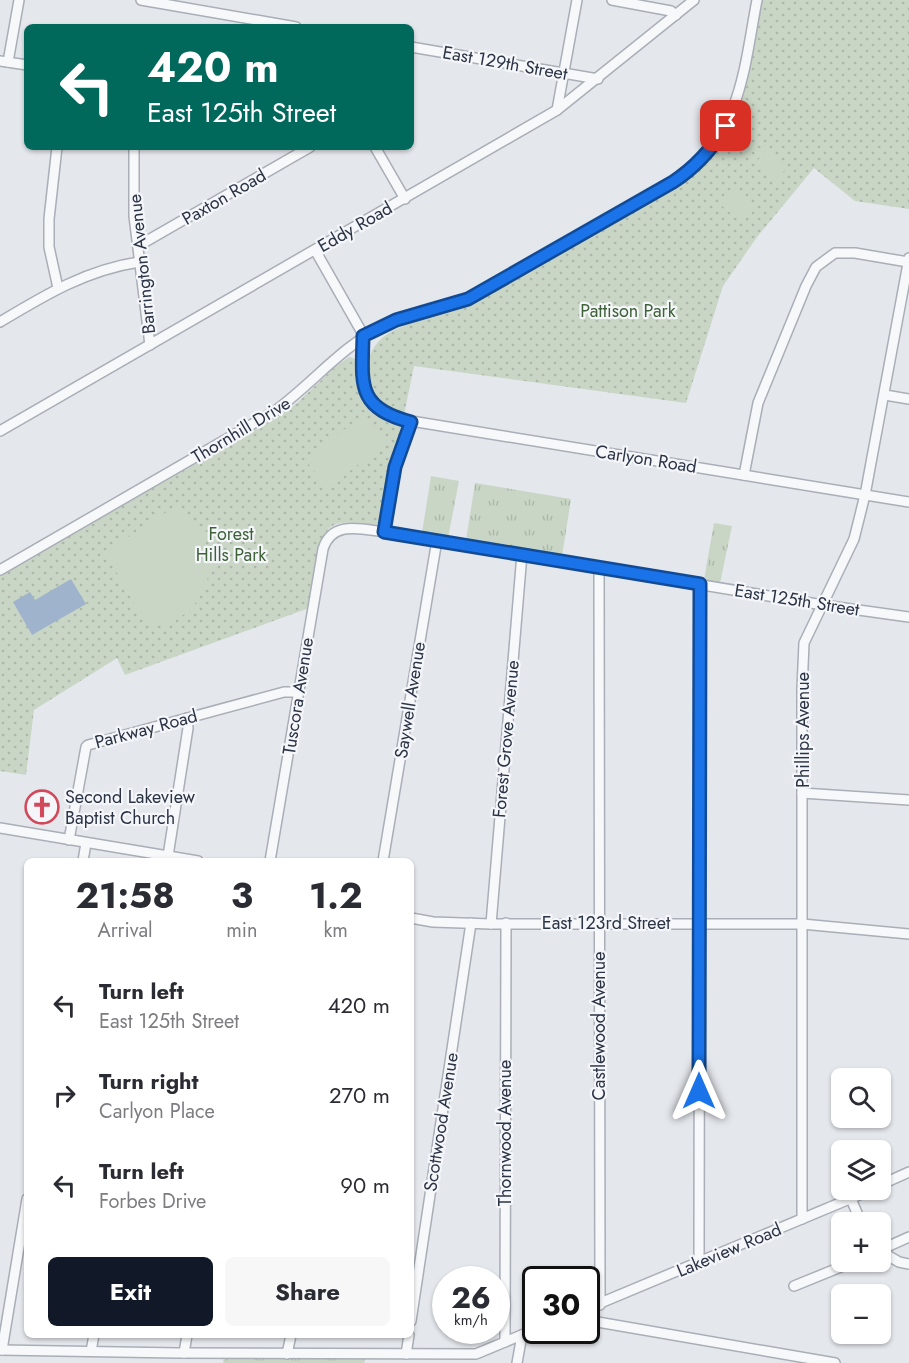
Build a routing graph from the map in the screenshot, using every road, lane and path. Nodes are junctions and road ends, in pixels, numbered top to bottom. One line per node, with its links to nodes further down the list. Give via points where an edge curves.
1 (19, 0): 10 (street)
2 (141, 0): 8 (street)
3 (577, 0): 12 (street)
4 (612, 0): 7 (street)
5 (694, 0): 7 (street, Eddy Road)
6 (757, 0): 27 (street, Thornhill Drive, via 733,111 718,139 697,165 485,290 453,305 396,320)
7 (676, 15): 13 (street, Eddy Road)
8 (279, 24)
9 (414, 48): 12 (street, East 129th Street)
10 (4, 61): 11 (street)
11 (24, 65)
12 (564, 74): 13 (street, East 129th Street); 14 (street)
13 (598, 79): 14 (street, Eddy Road)
14 (557, 110): 19 (street, Eddy Road)
15 (57, 150): 24 (street, via 49,248)
16 (134, 150): 20 (street, Barrington Avenue)
17 (305, 150): 20 (street, Paxton Road)
18 (377, 150): 19 (street)
19 (405, 199): 21 (street, Eddy Road)
20 (138, 246): 23 (street, Barrington Avenue)
21 (315, 250): 27 (street); 28 (street, Eddy Road)
22 (909, 260): 25 (street, Phillips Avenue); 33 (street, via 835,254 816,267 759,403)
23 (139, 262): 24 (street, via 113,266); 28 (street, Barrington Avenue)
24 (58, 288): 26 (street)
25 (904, 315): 29 (street, Phillips Avenue)
26 (0, 322)
27 (363, 336): 31 (street, Carlyon Road, via 364,386 372,403 383,413); 41 (street, Thornhill Drive, via 275,411)
28 (150, 345): 32 (street, Eddy Road)
29 (885, 395): 30 (street); 34 (street, Phillips Avenue)
30 (909, 399)
31 (411, 422): 33 (street, Carlyon Road); 36 (street, via 395,467)
32 (0, 431)
33 (744, 475): 34 (street, Carlyon Road)
34 (865, 495): 35 (street, Carlyon Road); 43 (street, Phillips Avenue, via 854,539)
35 (909, 502)
36 (384, 532): 37 (street, East 125th Street, via 350,528); 38 (street, East 125th Street)
37 (331, 534): 45 (street, Tuscora Avenue, via 323,549)
38 (437, 540): 39 (street, East 125th Street); 55 (street, Saywell Avenue)
39 (522, 554): 40 (street, East 125th Street); 60 (street, Forest Grove Avenue)
40 (599, 567): 42 (street, East 125th Street); 58 (street, Castlewood Avenue)
41 (0, 570)
42 (700, 584): 43 (street, East 125th Street); 59 (street)
43 (823, 605): 44 (street, East 125th Street); 47 (street, Phillips Avenue, via 804,643)
44 (909, 617)
45 (299, 692): 46 (street, Parkway Road, via 284,692); 54 (street, Tuscora Avenue)
46 (187, 718): 50 (street, Parkway Road, via 86,747); 53 (street)
47 (802, 793): 48 (street); 62 (street, Phillips Avenue)
48 (909, 800)
49 (0, 828): 50 (street)
50 (69, 840): 51 (street)
51 (86, 843): 52 (street); 53 (street)
52 (84, 858)
53 (169, 858)
54 (271, 858)
55 (384, 858)
56 (414, 918): 57 (street, East 123rd Street)
57 (471, 923): 60 (street, East 123rd Street); 80 (street, Scottwood Avenue)
58 (599, 923): 59 (street, East 123rd Street); 61 (street, East 123rd Street); 77 (street, Castlewood Avenue)
59 (699, 923): 62 (street, East 123rd Street); 74 (street)
60 (491, 924): 61 (street, East 123rd Street)
61 (506, 924): 76 (street, Thornwood Avenue)
62 (802, 924): 63 (street, East 123rd Street); 70 (street, Phillips Avenue)
63 (909, 933)
64 (909, 1172): 65 (street)
65 (891, 1180)
66 (849, 1200): 67 (street); 68 (street); 70 (street, Lakeview Road)
67 (852, 1212)
68 (856, 1212)
69 (24, 1216): 90 (street)
70 (802, 1219): 74 (street, Lakeview Road)
71 (909, 1238): 72 (street)
72 (891, 1245)
73 (891, 1257): 75 (street)
74 (699, 1262): 81 (street, Lakeview Road)
75 (909, 1264)
76 (505, 1266)
77 (600, 1266)
78 (831, 1271): 79 (street)
79 (794, 1286)
80 (414, 1301)
81 (600, 1305)
82 (600, 1322): 98 (street)
83 (522, 1335): 88 (street); 97 (street)
84 (93, 1338): 91 (street)
85 (186, 1338): 92 (street)
86 (290, 1338): 93 (street)
87 (409, 1338): 94 (street)
88 (510, 1340)
89 (501, 1344): 96 (street, via 476,1354)
90 (1, 1350): 91 (street, via 60,1356)
91 (91, 1351): 95 (street)
92 (184, 1353): 93 (street); 95 (street)
93 (287, 1354): 94 (street)
94 (406, 1354): 96 (street)
95 (171, 1358)
96 (429, 1359)
97 (517, 1363)
98 (835, 1363)

